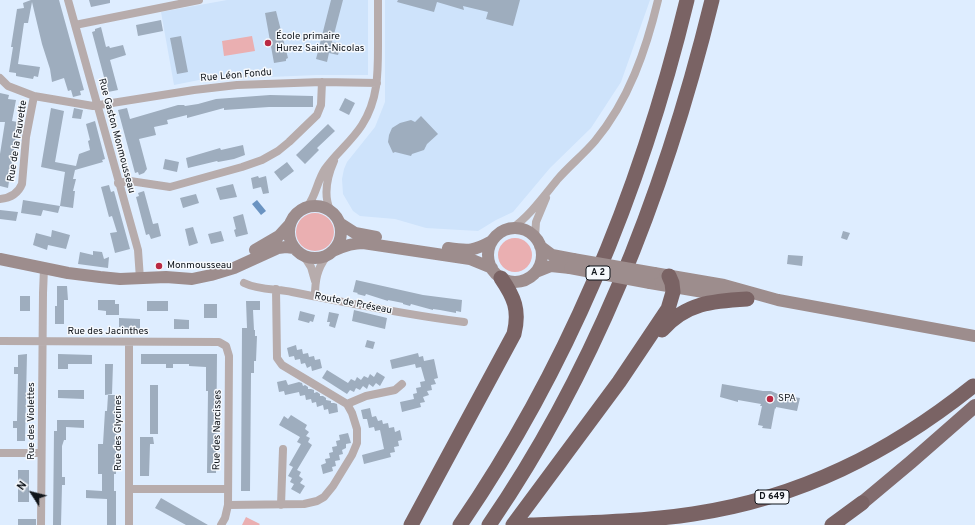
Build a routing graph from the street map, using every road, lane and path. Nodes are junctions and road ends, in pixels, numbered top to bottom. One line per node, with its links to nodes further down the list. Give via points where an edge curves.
1 (68, 0): 7 (street, Rue Gaston Monmousseau)
2 (199, 0): 7 (street)
3 (378, 0): 10 (street)
4 (658, 0): 15 (street, via 639,65 619,106 594,142)
5 (687, 0): 64 (highway, A 2, via 650,133 599,270 534,405)
6 (712, 0): 65 (highway, A 2, via 674,137 629,261 590,348 561,404)
7 (74, 25): 12 (street, Rue Gaston Monmousseau)
8 (0, 78): 11 (street, Rue Léon Fondu, via 8,86)
9 (322, 82): 10 (street, Rue Léon Fondu); 12 (street, Rue Léon Fondu, via 237,85); 14 (street, via 319,112 283,147 257,162 168,187 130,181)
10 (378, 83): 13 (street, via 366,119)
11 (34, 96): 12 (street, Rue Léon Fondu, via 85,106); 16 (street, Rue de la Fauvette, via 26,137 22,184 14,195)
12 (98, 106): 14 (street, Rue Gaston Monmousseau)
13 (336, 155): 17 (street, via 323,172); 18 (street, via 327,185 326,197)
14 (118, 183): 33 (street, Rue Gaston Monmousseau, via 138,250)
15 (552, 187): 21 (street, via 523,220); 23 (street, via 537,218)
16 (0, 199)
17 (307, 207): 18 (main road, via 319,206); 19 (main road, via 297,213)
18 (330, 210): 20 (main road)
19 (290, 224): 24 (main road, via 289,236); 32 (main road, via 279,236 236,260)
20 (341, 224): 22 (main road, via 360,235 462,250 475,250); 25 (main road, via 342,237)
21 (511, 229): 22 (main road, via 500,233); 23 (main road, via 530,233)
22 (492, 241): 31 (main road, via 488,254)
23 (538, 242): 28 (main road, via 552,254); 30 (main road, via 542,252)
24 (294, 248): 26 (main road); 32 (main road, via 274,249 238,267 204,277)
25 (331, 253): 26 (main road, via 314,259); 31 (main road, via 344,246 364,243 470,259); 36 (street, via 319,268)
26 (304, 256): 36 (street, via 311,267)
27 (0, 259): 29 (main road)
28 (571, 264): 30 (main road, via 551,266); 34 (main road, bridge)
29 (44, 268): 33 (main road, via 100,277); 44 (street, Rue des Violettes)
30 (536, 272): 31 (main road, via 518,282 509,281)
31 (496, 273): 63 (highway, via 512,294 517,317 514,334)
32 (166, 277): 33 (main road)
33 (140, 279)
34 (671, 281): 39 (main road); 40 (main road, via 731,287); 47 (highway, via 671,301 668,309)
35 (244, 283): 37 (street, Route de Préseau)
36 (315, 284): 38 (street)
37 (276, 289): 38 (street, Route de Préseau); 50 (street, via 278,360)
38 (315, 296): 41 (street, Route de Préseau)
39 (747, 299): 40 (main road); 47 (highway, via 706,303 677,316)
40 (778, 300): 42 (main road)
41 (464, 322)
42 (975, 336)
43 (0, 341): 44 (street, Rue des Jacinthes)
44 (42, 341): 45 (street, Rue des Jacinthes); 54 (street, Rue des Violettes)
45 (129, 342): 46 (street, Rue des Jacinthes); 55 (street, Rue des Glycines)
46 (215, 342): 56 (street, Rue des Narcisses, via 224,344 229,352)
47 (619, 382): 66 (highway)
48 (402, 384): 50 (street, via 395,390 366,396)
49 (974, 385): 68 (highway, D 649, via 923,423 882,449 838,472 791,491 742,505 693,514)
50 (347, 404): 59 (street, via 356,430 356,443 352,456 333,486 317,501)
51 (975, 406): 57 (highway)
52 (283, 449): 59 (street)
53 (0, 453): 54 (street)
54 (41, 453): 60 (street, Rue des Violettes)
55 (129, 489): 56 (street); 61 (street, Rue des Glycines)
56 (228, 489): 58 (street, Rue des Narcisses)
57 (862, 503): 69 (highway)
58 (228, 505): 59 (street); 62 (street, Rue des Narcisses)
59 (281, 505)
60 (41, 525)
61 (129, 525)
62 (221, 525)
63 (411, 525)
64 (460, 525)
65 (489, 525)
66 (513, 525)
67 (530, 525): 68 (highway, D 649)
68 (543, 525)
69 (832, 525)

